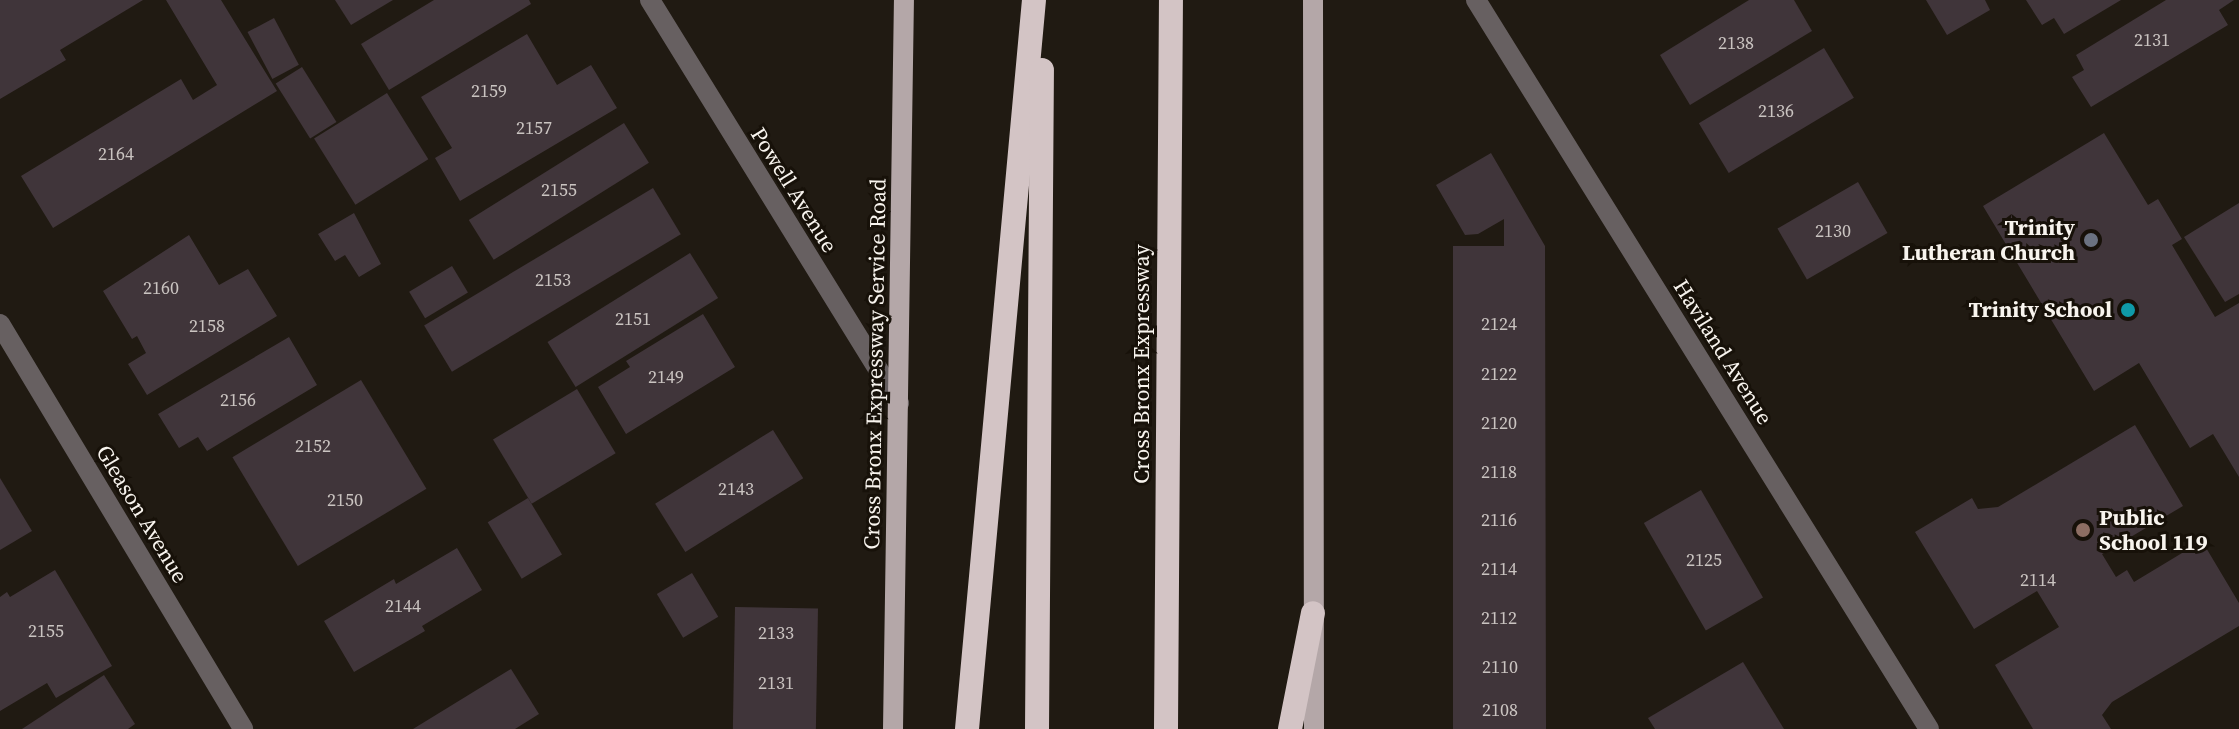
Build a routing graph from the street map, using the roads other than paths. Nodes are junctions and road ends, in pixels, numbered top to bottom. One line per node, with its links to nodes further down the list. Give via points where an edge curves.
1 (650, 0): 9 (street, Powell Avenue)
2 (904, 0): 9 (main road, Cross Bronx Expressway Service Road)
3 (1034, 0): 13 (highway)
4 (1042, 0): 14 (highway)
5 (1171, 0): 15 (highway, Cross Bronx Expressway)
6 (1313, 0): 10 (main road)
7 (1476, 0): 18 (street, Haviland Avenue)
8 (0, 324): 11 (street, Gleason Avenue)
9 (899, 403): 12 (main road, Cross Bronx Expressway Service Road)
10 (1313, 613): 16 (highway); 17 (main road)
11 (243, 729)
12 (893, 729)
13 (967, 729)
14 (1037, 729)
15 (1166, 729)
16 (1290, 729)
17 (1314, 729)
18 (1929, 729)

